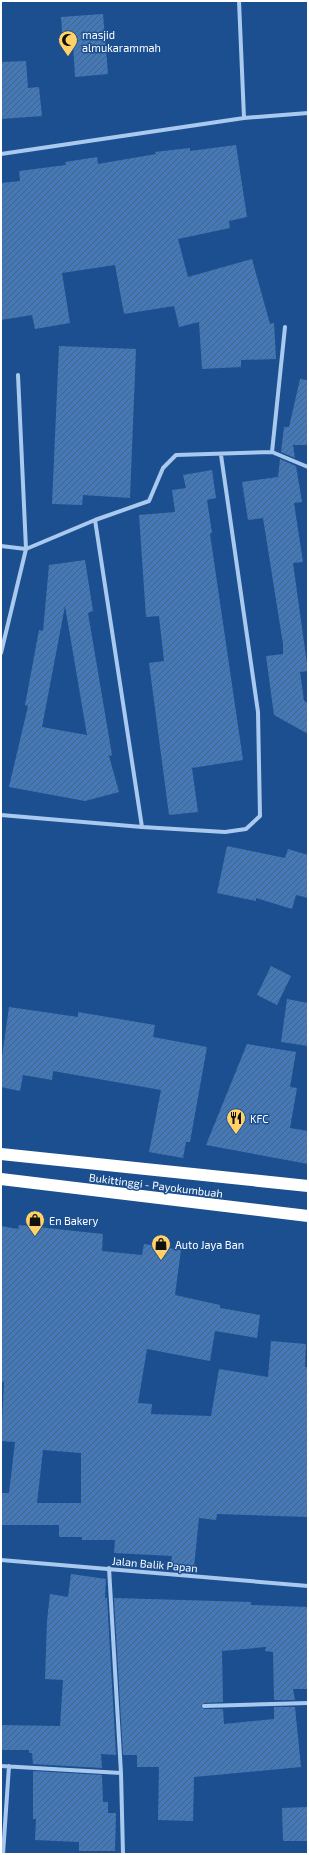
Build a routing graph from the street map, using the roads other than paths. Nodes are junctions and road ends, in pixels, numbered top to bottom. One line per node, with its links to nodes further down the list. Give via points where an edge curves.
1 (239, 1): 3 (street)
2 (308, 113): 3 (street)
3 (244, 118): 4 (street)
4 (1, 154)
5 (285, 326): 7 (street)
6 (18, 375): 12 (street)
7 (272, 452): 8 (street); 9 (street)
8 (221, 455): 10 (street, via 176,455 163,468 149,501); 15 (street, via 258,712 260,816 246,829 235,832)
9 (308, 467)
10 (95, 520): 12 (street); 15 (street)
11 (1, 546): 12 (street)
12 (26, 549): 13 (street)
13 (1, 653)
14 (1, 815): 15 (street)
15 (142, 827)
16 (1, 1154): 18 (highway, Bukittinggi - Payokumbuah)
17 (1, 1179): 19 (highway, Bukittinggi - Payokumbuah)
18 (308, 1186)
19 (308, 1216)
20 (1, 1560): 21 (street, Jalan Balik Papan)
21 (109, 1568): 22 (street, Jalan Balik Papan); 27 (street)
22 (308, 1586)
23 (308, 1703): 24 (street)
24 (204, 1706)
25 (1, 1766): 26 (street)
26 (9, 1766): 27 (street); 28 (street)
27 (121, 1773): 29 (street)
28 (3, 1854)
29 (123, 1854)

